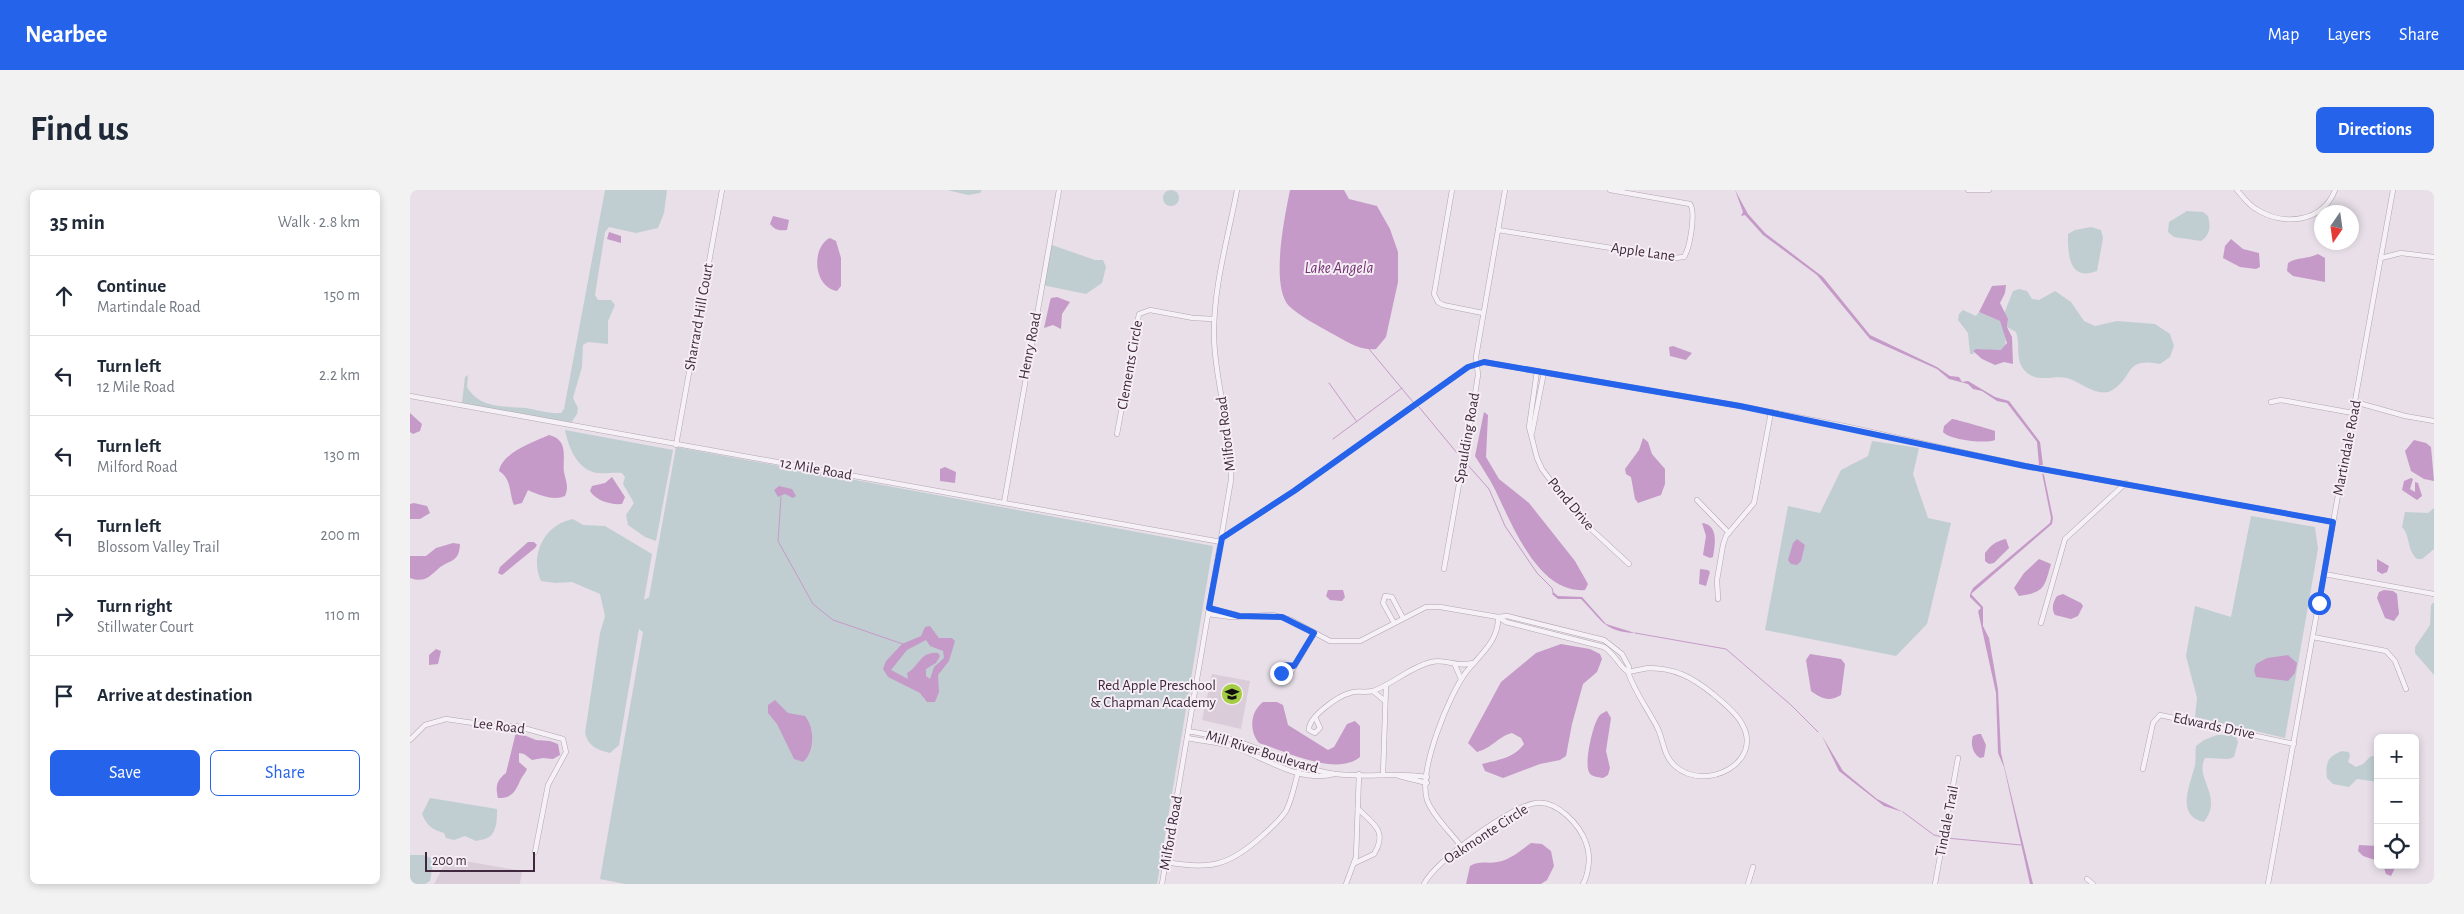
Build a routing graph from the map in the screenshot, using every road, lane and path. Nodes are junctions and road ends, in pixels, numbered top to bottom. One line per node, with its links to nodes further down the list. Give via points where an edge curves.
1 (722, 190): 30 (street, Sharrard Hill Court)
2 (1059, 190): 33 (street, Henry Road)
3 (1237, 190): 16 (street, Milford Road)
4 (1452, 190): 15 (street, via 1434,294 1443,305)
5 (1505, 190): 12 (street, Spaulding Road)
6 (1610, 190): 12 (street, Apple Lane, via 1690,204 1694,213 1684,257)
7 (1968, 190): 8 (street)
8 (1989, 190)
9 (2237, 190): 10 (street, via 2251,206 2262,212 2296,220 2318,212 2328,204)
10 (2335, 190)
11 (2393, 190): 14 (street, Martindale Road)
12 (1498, 230): 15 (street, Spaulding Road)
13 (2434, 257): 14 (street, via 2401,253)
14 (2381, 258): 24 (street, Martindale Road)
15 (1483, 313): 17 (street, Spaulding Road)
16 (1214, 319): 29 (street, Clements Circle, via 1150,310 1138,314); 36 (street, Milford Road, via 1231,468)
17 (1476, 363): 18 (street); 36 (street); 38 (street, Spaulding Road, via 1476,388)
18 (1536, 371): 19 (street); 21 (street, Pond Drive)
19 (1544, 372): 22 (street, Pond Drive); 25 (street)
20 (410, 396): 30 (street, 12 Mile Road)
21 (1532, 398): 22 (street); 28 (street, Pond Drive, via 1529,427)
22 (1539, 399): 28 (street, Pond Drive)
23 (2272, 402): 26 (street, via 2281,400)
24 (2355, 402): 26 (street, Martindale Road); 27 (street)
25 (1771, 412): 31 (street, via 2025,466); 35 (street, via 1754,503)
26 (2353, 413): 34 (street, Martindale Road)
27 (2434, 421)
28 (1532, 433): 37 (street, Pond Drive, via 1534,450 1542,469 1579,518)
29 (1118, 434)
30 (676, 445): 33 (street, 12 Mile Road)
31 (2126, 483): 34 (street); 48 (street, via 2065,539)
32 (1697, 500): 35 (street)
33 (1004, 503): 36 (street, 12 Mile Road)
34 (2333, 522): 39 (street, Martindale Road)
35 (1729, 533): 41 (street, via 1720,560 1716,588)
36 (1222, 540): 42 (street, Milford Road)
37 (1629, 564)
38 (1444, 568)
39 (2324, 574): 40 (street); 50 (street, Martindale Road)
40 (2434, 594)
41 (1718, 599)
42 (1209, 608): 43 (street, Milford Road); 44 (street)
43 (1208, 614): 44 (street); 61 (street, Milford Road)
44 (1239, 616): 49 (street, via 1282,617)
45 (1498, 617): 46 (street, via 1426,607); 51 (street, via 1495,636); 54 (street, via 1506,622 1604,647)
46 (1403, 618): 47 (street); 47 (street, via 1392,597 1385,596 1383,603)
47 (1394, 622): 49 (street, via 1351,643 1330,641)
48 (2041, 623)
49 (1314, 633): 53 (street)
50 (2313, 637): 57 (street, via 2386,651 2395,661); 64 (street, Martindale Road)
51 (1474, 662): 52 (street); 55 (street)
52 (1455, 665): 55 (street); 56 (street, via 1444,661 1432,662)
53 (1294, 666)
54 (1628, 672): 54 (street, via 1636,694 1657,728 1664,752 1677,768 1703,778 1718,776 1736,764 1745,743 1742,723 1699,682 1665,668)
55 (1462, 678): 73 (street, via 1443,714)
56 (1386, 685): 58 (street); 59 (street)
57 (2406, 689)
58 (1373, 691): 59 (street); 60 (street, via 1343,696)
59 (1385, 700): 71 (street)
60 (1315, 717)
61 (1188, 731): 62 (street, Milford Road); 66 (street, Mill River Boulevard, via 1230,739)
62 (1187, 738): 68 (street, Mill River Boulevard, via 1231,746); 78 (street, Milford Road)
63 (410, 740): 77 (street, Lee Road, via 424,725 446,719 516,726 563,739 566,752 548,785)
64 (2294, 744): 67 (street, Edwards Drive, via 2160,715 2153,723); 89 (street, Martindale Road)
65 (1958, 758): 87 (street, Tindale Trail)
66 (1300, 766): 68 (street); 69 (street, Mill River Boulevard)
67 (2143, 769)
68 (1298, 773): 69 (street, Mill River Boulevard); 78 (street, via 1285,812 1272,828 1234,858 1202,867)
69 (1335, 774): 70 (street, Mill River Boulevard)
70 (1359, 774): 71 (street, Mill River Boulevard); 75 (street)
71 (1383, 775): 72 (street, Mill River Boulevard)
72 (1397, 776): 73 (street, Mill River Boulevard); 74 (street, Mill River Boulevard)
73 (1427, 776): 74 (street)
74 (1427, 783): 76 (street, via 1428,801)
75 (1358, 809): 79 (street); 79 (street, via 1378,828 1380,840 1374,854)
76 (1461, 846): 84 (street, Oakmonte Circle, via 1443,860); 85 (street, Oakmonte Circle, via 1524,805 1539,802 1554,806 1568,815 1586,843 1589,865)
77 (534, 852)
78 (1166, 862): 83 (street, Milford Road)
79 (1355, 863): 82 (street)
80 (1753, 867): 86 (street)
81 (2087, 879): 88 (street)
82 (1345, 883)
83 (1162, 884)
84 (1424, 884)
85 (1583, 884)
86 (1748, 884)
87 (1935, 884)
88 (2094, 884)
89 (2268, 884)

